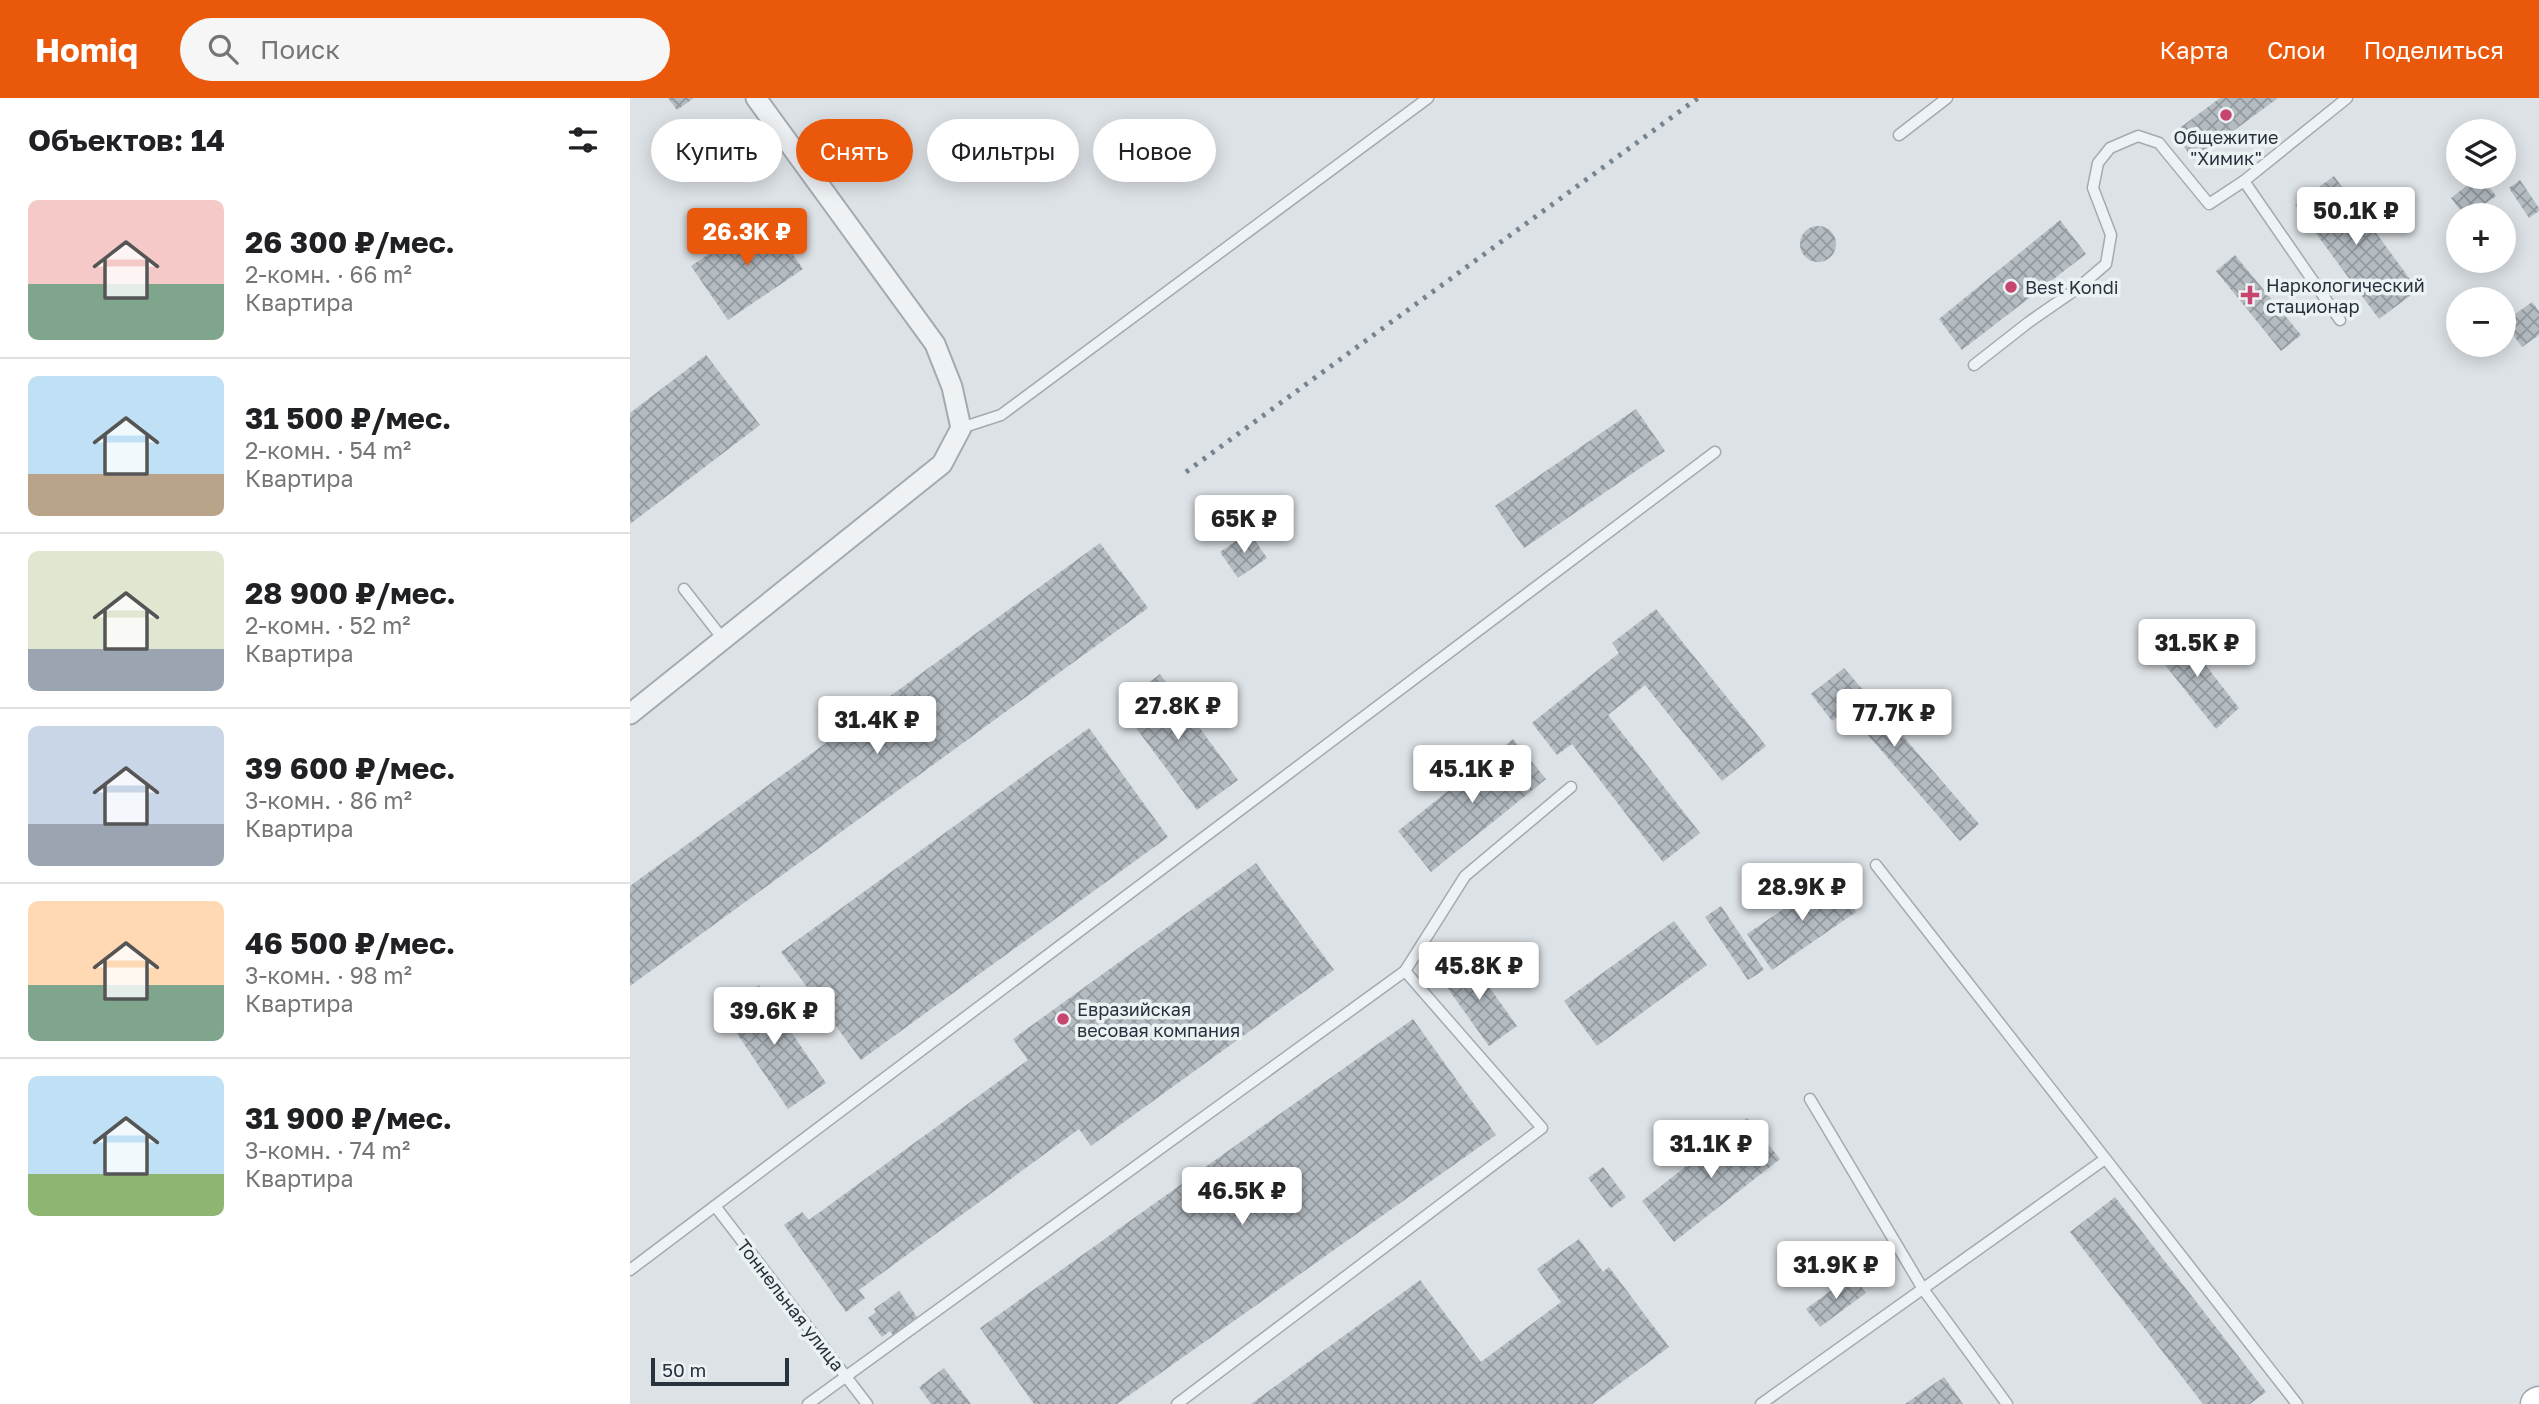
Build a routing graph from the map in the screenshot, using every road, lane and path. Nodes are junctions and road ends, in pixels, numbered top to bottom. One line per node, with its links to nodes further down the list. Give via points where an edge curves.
1 (756, 98): 9 (street, via 935,344 952,387)
2 (1428, 98): 9 (lane, via 1001,415)
3 (1947, 98): 5 (lane)
4 (2347, 98): 6 (lane)
5 (1899, 135)
6 (2244, 181): 7 (lane); 8 (lane, via 2209,204 2159,143 2138,136 2110,148 2098,163 2093,188 2111,235 2106,264)
7 (2340, 320)
8 (1973, 365)
9 (961, 428): 12 (street, via 942,464)
10 (1715, 452): 19 (lane)
11 (684, 589): 12 (lane)
12 (723, 639): 13 (street)
13 (630, 714)
14 (1571, 787): 16 (lane, via 1465,876)
15 (1876, 865): 18 (lane)
16 (1405, 971): 22 (lane); 25 (lane, via 1542,1128)
17 (1810, 1098): 21 (lane)
18 (2105, 1159): 21 (lane); 28 (lane)
19 (715, 1206): 20 (lane); 22 (lane, Тоннельная улица)
20 (630, 1270)
21 (1923, 1289): 26 (lane); 27 (lane)
22 (846, 1376): 23 (lane); 24 (lane, Тоннельная улица)
23 (808, 1404)
24 (867, 1404)
25 (1177, 1404)
26 (1761, 1404)
27 (2007, 1404)
28 (2297, 1404)

